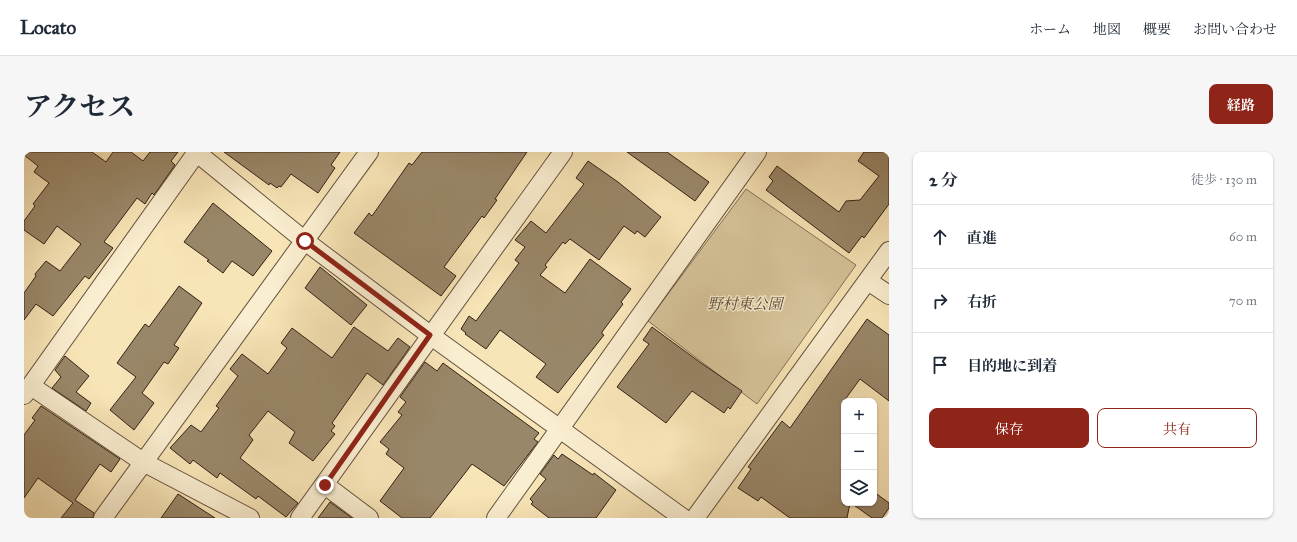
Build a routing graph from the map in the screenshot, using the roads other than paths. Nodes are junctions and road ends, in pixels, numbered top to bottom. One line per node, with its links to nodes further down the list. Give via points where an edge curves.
1 (196, 152): 5 (street); 10 (street)
2 (369, 152): 5 (street)
3 (563, 152): 9 (street)
4 (757, 152): 11 (street)
5 (305, 241): 9 (street); 12 (street)
6 (889, 251): 7 (street)
7 (868, 281): 8 (street); 20 (street)
8 (889, 295)
9 (430, 335): 11 (street); 13 (street)
10 (27, 390): 12 (street)
11 (561, 428): 18 (street); 19 (street)
12 (143, 462): 14 (street); 15 (street)
13 (325, 485): 16 (street); 17 (street)
14 (103, 518)
15 (250, 518)
16 (300, 518)
17 (369, 518)
18 (496, 518)
19 (683, 518)
20 (695, 518)

